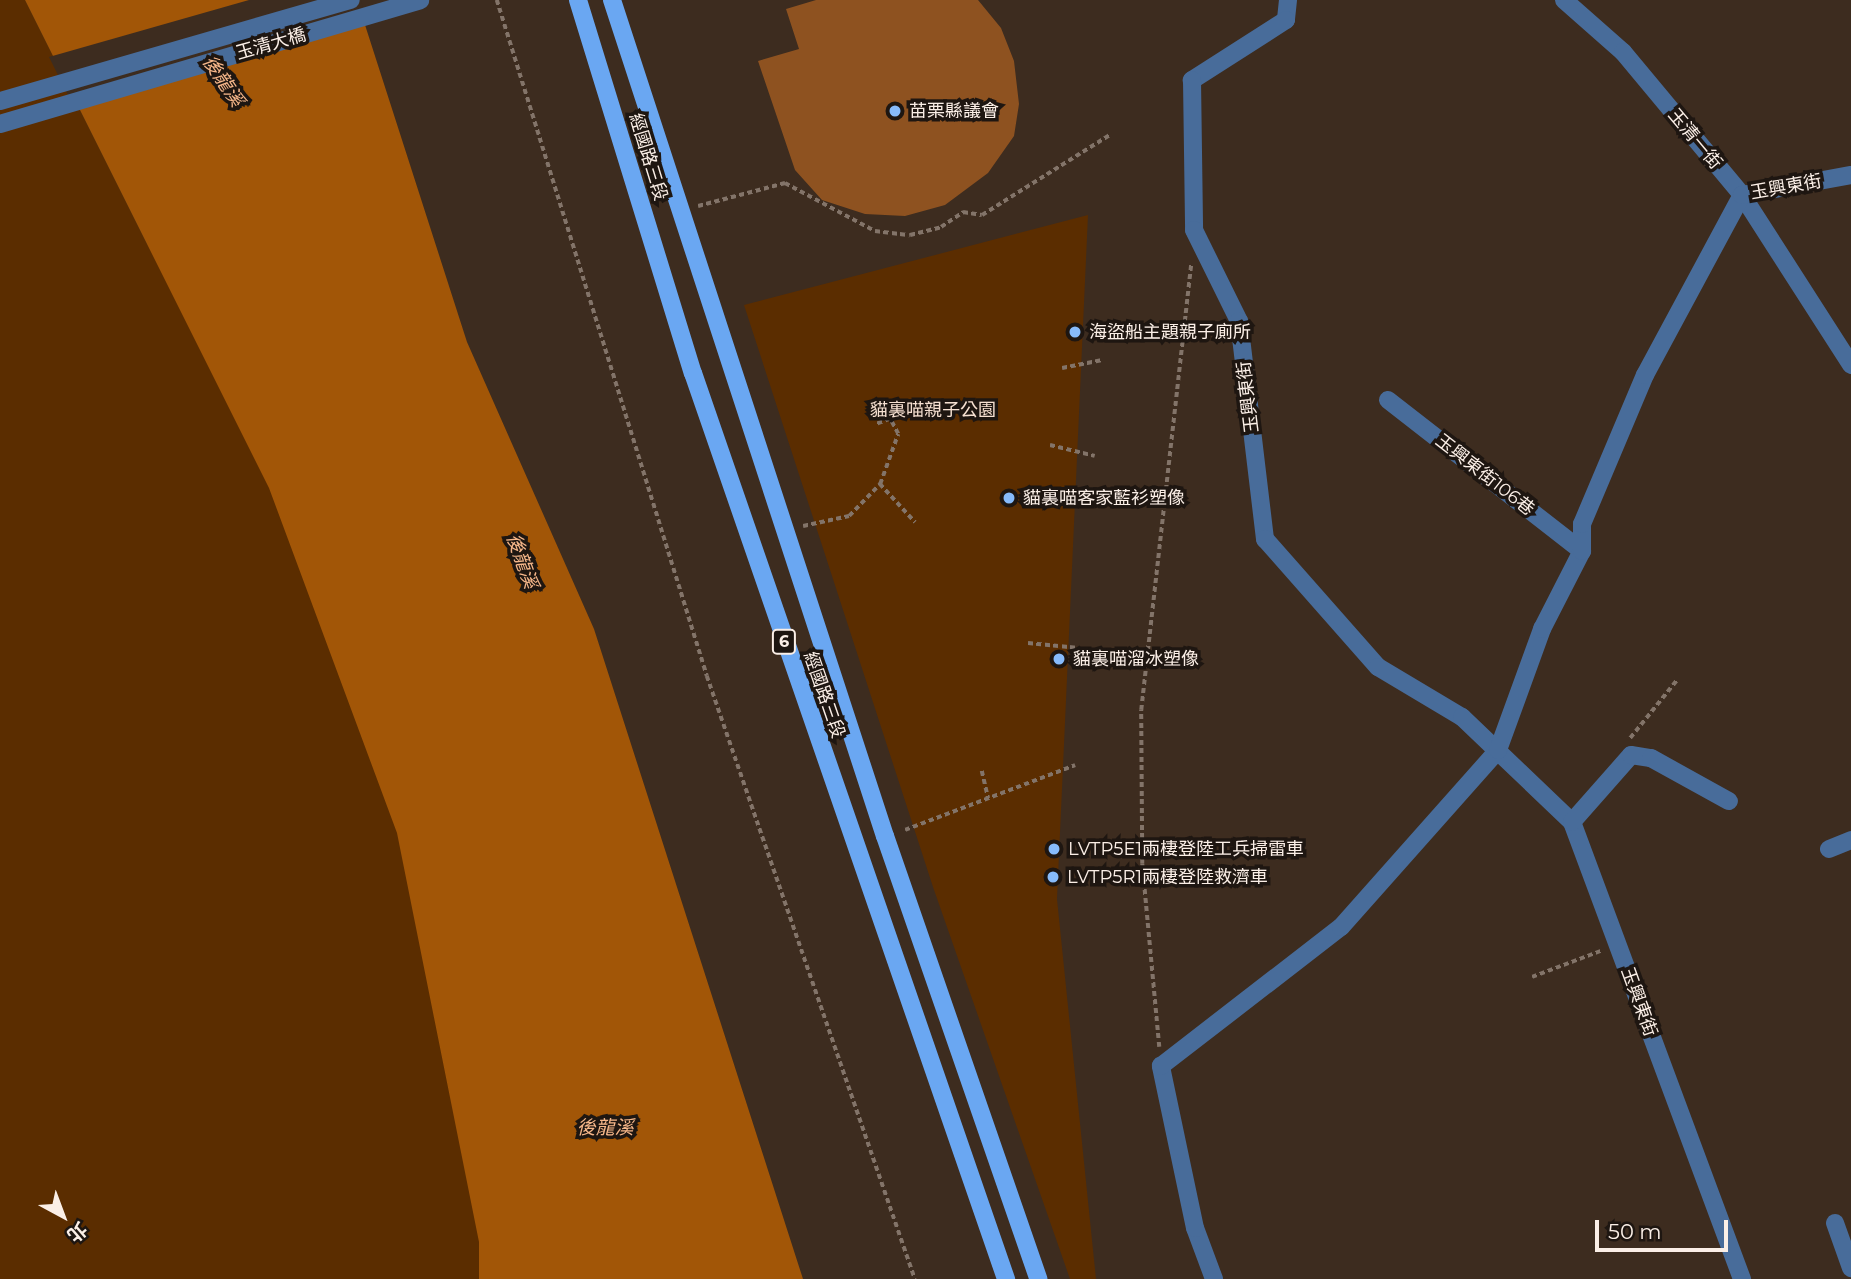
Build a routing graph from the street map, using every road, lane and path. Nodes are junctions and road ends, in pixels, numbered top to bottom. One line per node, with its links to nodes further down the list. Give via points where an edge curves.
1 (351, 0): 8 (street, 玉清大橋)
2 (420, 0): 9 (street, 玉清大橋)
3 (497, 0): 44 (path, via 707,676)
4 (578, 0): 45 (main road, 經國路三段 / 6, via 693,373)
5 (611, 0): 46 (main road, 經國路三段 / 6, via 885,836)
6 (1288, 0): 14 (street, 玉興東街, via 1286,20 1192,80)
7 (1564, 0): 12 (street, 玉清一街, via 1623,52)
8 (0, 101)
9 (0, 124)
10 (1111, 134): 13 (path, via 982,215 962,212 941,227 910,235 875,231 785,183)
11 (1851, 175): 12 (street, 玉興東街)
12 (1742, 195): 15 (street, 玉清一街); 25 (street, 玉興東街, via 1645,375 1582,524)
13 (698, 206)
14 (1194, 230): 29 (street, 玉興東街, via 1239,321 1265,539 1378,667 1462,717); 41 (path, via 1142,710 1142,864)
15 (1848, 354)
16 (1102, 360): 17 (path)
17 (1062, 368)
18 (1388, 400): 25 (street, 玉興東街106巷)
19 (877, 424): 22 (path, via 890,419 898,433)
20 (1050, 445): 21 (path)
21 (1095, 456)
22 (880, 484): 23 (path); 24 (path, via 849,516)
23 (915, 522)
24 (803, 526)
25 (1582, 551): 29 (street, 玉興東街, via 1542,629)
26 (1028, 643): 27 (path)
27 (1079, 648)
28 (1677, 680): 30 (path, via 1621,749)
29 (1498, 750): 35 (street, 玉興東街); 41 (street, via 1341,927)
30 (1624, 760): 34 (street, via 1651,758); 35 (street)
31 (1075, 765): 33 (path)
32 (982, 771): 33 (path)
33 (988, 799): 36 (path)
34 (1729, 801)
35 (1572, 822): 39 (street, 玉興東街)
36 (905, 830)
37 (1851, 840): 38 (street)
38 (1829, 849)
39 (1618, 945): 40 (path); 48 (street, 玉興東街)
40 (1532, 976)
41 (1161, 1066): 47 (street, via 1195,1228)
42 (1835, 1223): 43 (street)
43 (1851, 1268)
44 (915, 1279)
45 (1006, 1279)
46 (1038, 1279)
47 (1214, 1279)
48 (1742, 1279)

